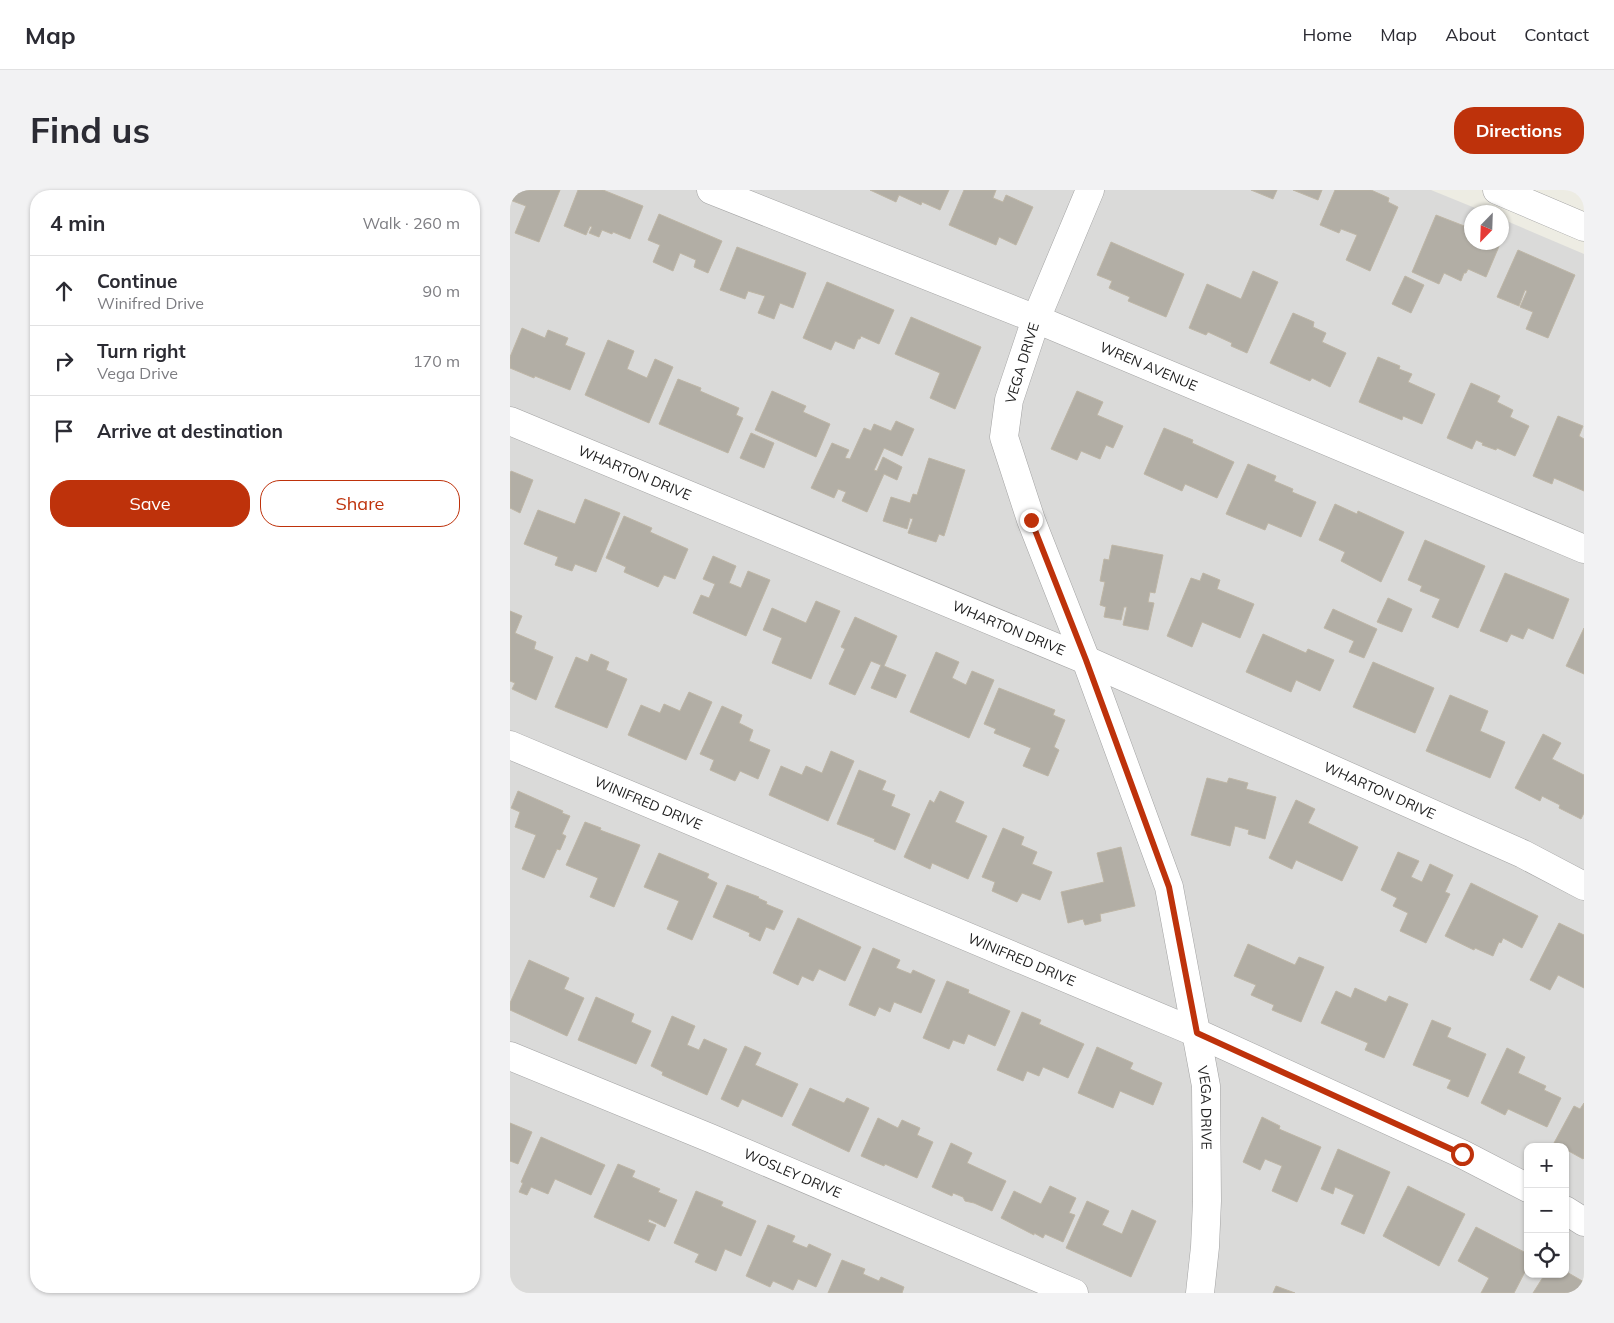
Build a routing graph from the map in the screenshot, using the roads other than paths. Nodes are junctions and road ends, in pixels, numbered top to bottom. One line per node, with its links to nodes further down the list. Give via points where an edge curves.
1 (711, 190): 5 (street, WREN AVENUE)
2 (1090, 190): 5 (street, VEGA DRIVE)
3 (1497, 190): 4 (street)
4 (1584, 227)
5 (1036, 319): 7 (street, WREN AVENUE); 8 (street, VEGA DRIVE, via 1009,400 1004,438 1031,520)
6 (510, 421): 8 (street, WHARTON DRIVE)
7 (1584, 548)
8 (1086, 660): 10 (street, WHARTON DRIVE, via 1514,850); 11 (street, VEGA DRIVE, via 1169,887)
9 (510, 745): 11 (street, WINIFRED DRIVE)
10 (1584, 886)
11 (1197, 1033): 13 (street, WINIFRED DRIVE, via 1462,1154); 17 (street, VEGA DRIVE, via 1207,1105 1208,1201)
12 (510, 1056): 16 (street, WOSLEY DRIVE)
13 (1524, 1186)
14 (1569, 1213): 15 (street)
15 (1584, 1222)
16 (1074, 1293)
17 (1200, 1293)

